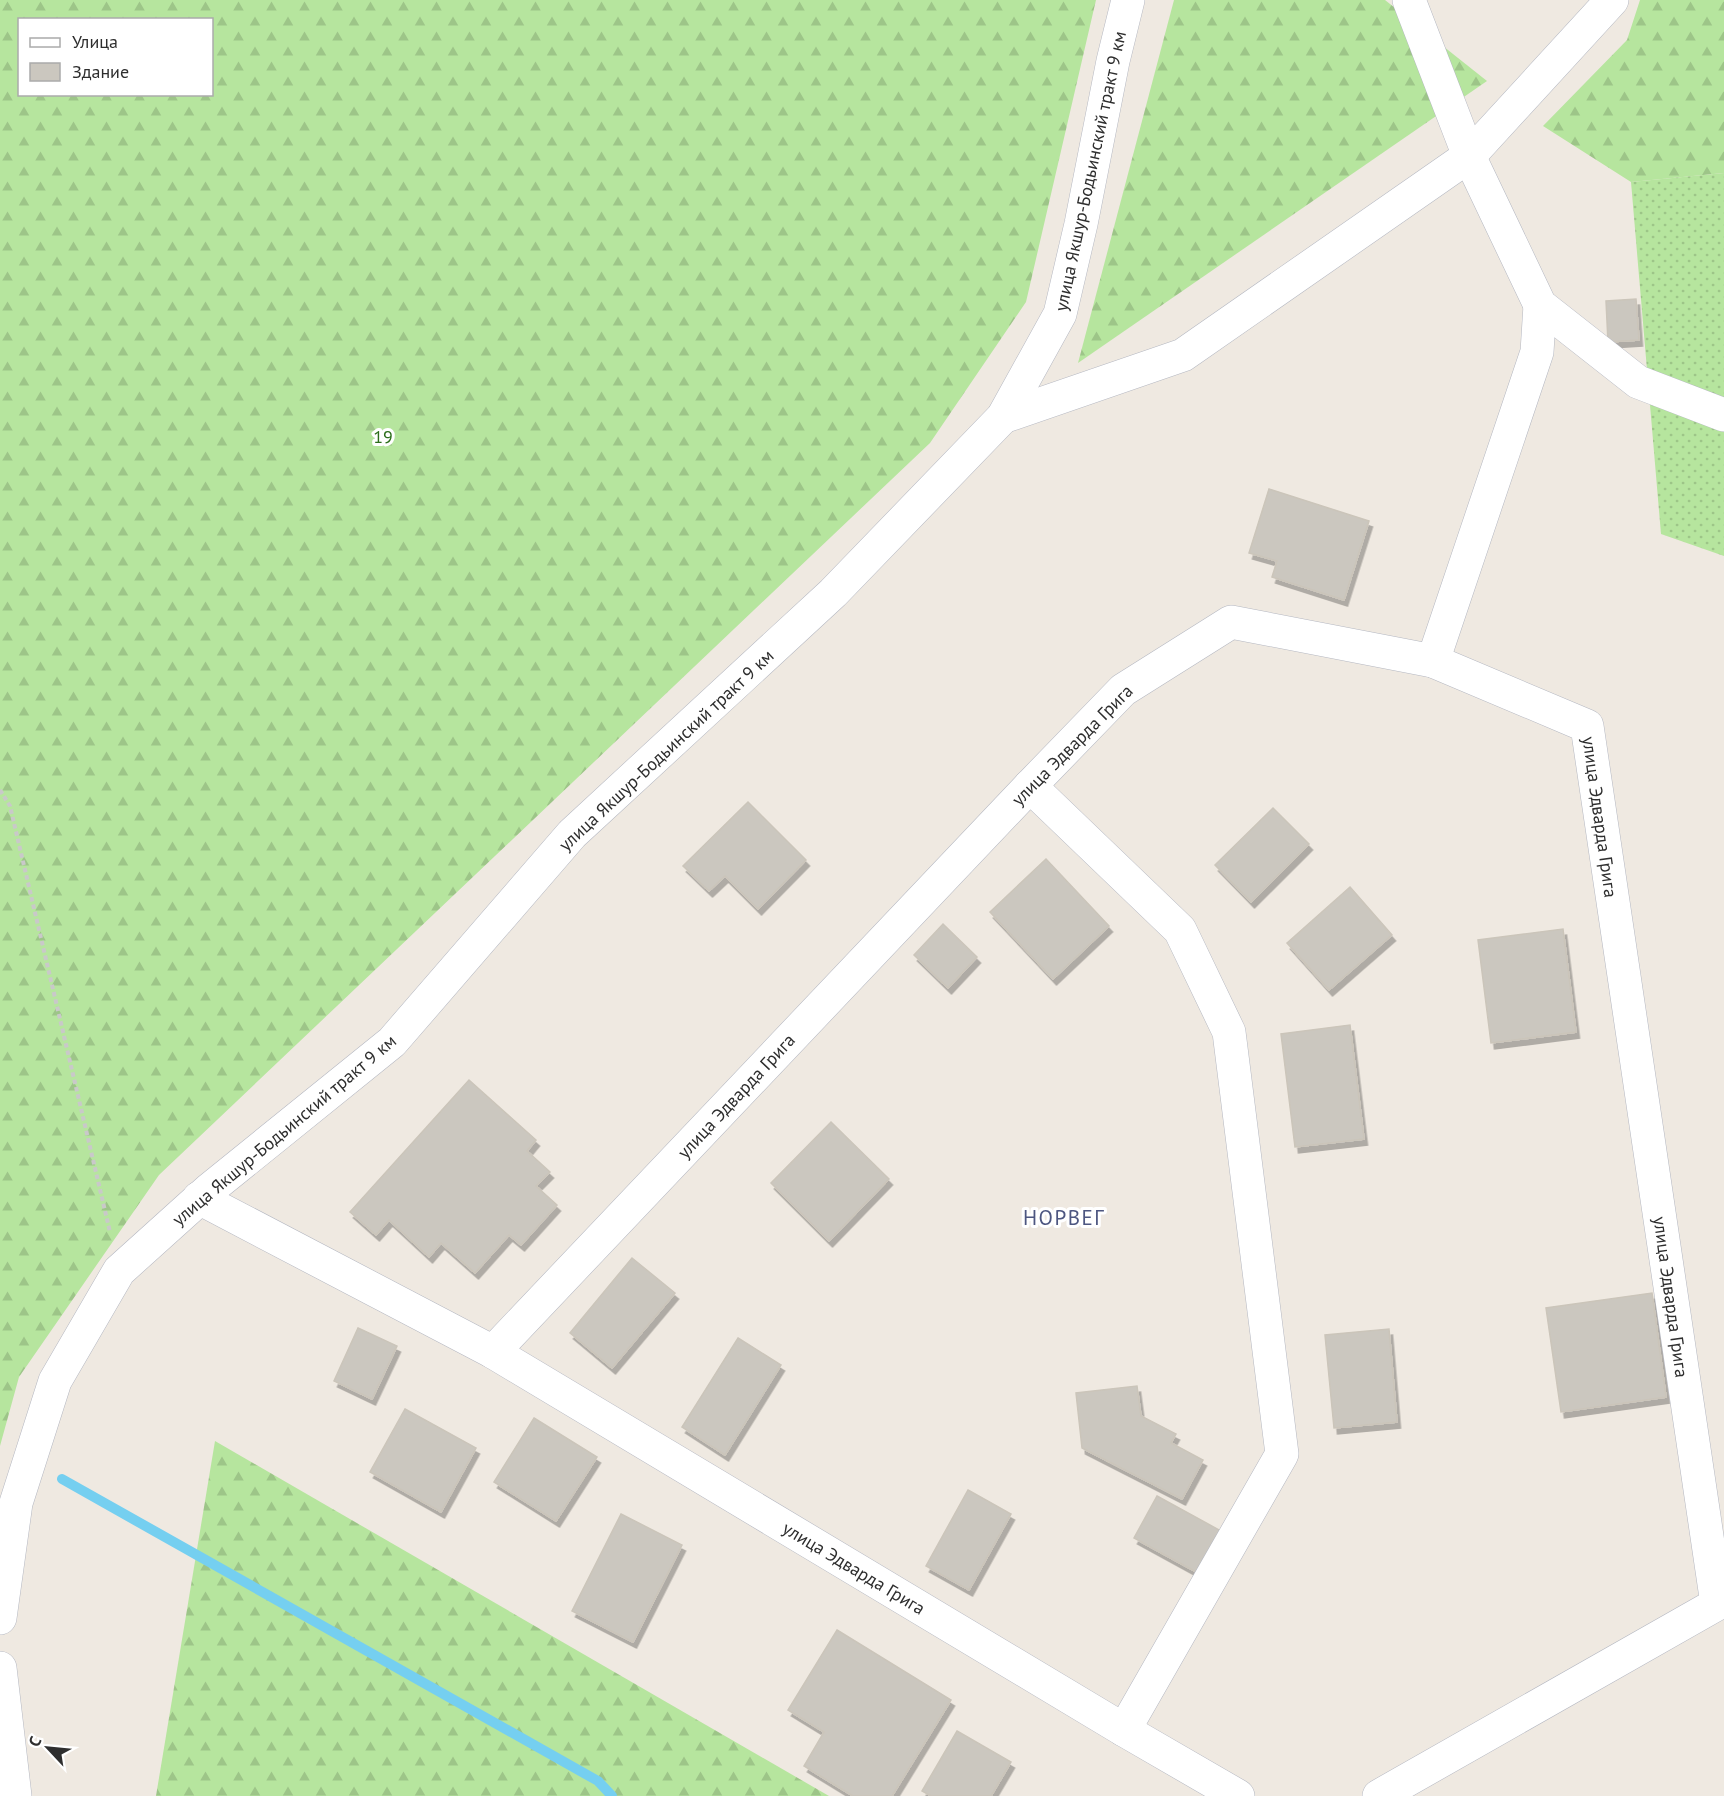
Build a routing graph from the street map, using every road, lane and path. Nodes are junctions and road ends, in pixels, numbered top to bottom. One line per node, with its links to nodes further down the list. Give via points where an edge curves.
1 (1128, 0): 7 (street, улица Якшур-Бодьинский тракт 9 км, via 1060,314)
2 (1409, 0): 4 (street)
3 (1612, 0): 4 (street)
4 (1469, 156): 5 (street); 7 (street, via 1183,355)
5 (1540, 305): 6 (street, via 1638,382); 8 (street, via 1537,352)
6 (1724, 416)
7 (1003, 417): 11 (street, улица Якшур-Бодьинский тракт 9 км, via 833,593 572,834 392,1042)
8 (1433, 661): 9 (street, улица Эдварда Грига, via 1231,622 1123,690); 19 (street, улица Эдварда Грига, via 1587,726 1717,1604)
9 (1030, 786): 13 (street, улица Эдварда Грига); 16 (street, via 1180,930 1229,1032 1282,1454)
10 (0, 790): 12 (path, via 10,806)
11 (199, 1198): 12 (street, улица Якшур-Бодьинский тракт 9 км); 13 (street)
12 (119, 1271): 14 (street, улица Якшур-Бодьинский тракт 9 км, via 55,1381 16,1503)
13 (493, 1352): 16 (street, улица Эдварда Грига)
14 (0, 1618)
15 (0, 1668): 17 (street)
16 (1124, 1730): 18 (street, улица Эдварда Грига)
17 (15, 1796)
18 (1238, 1796)
19 (1379, 1796)

